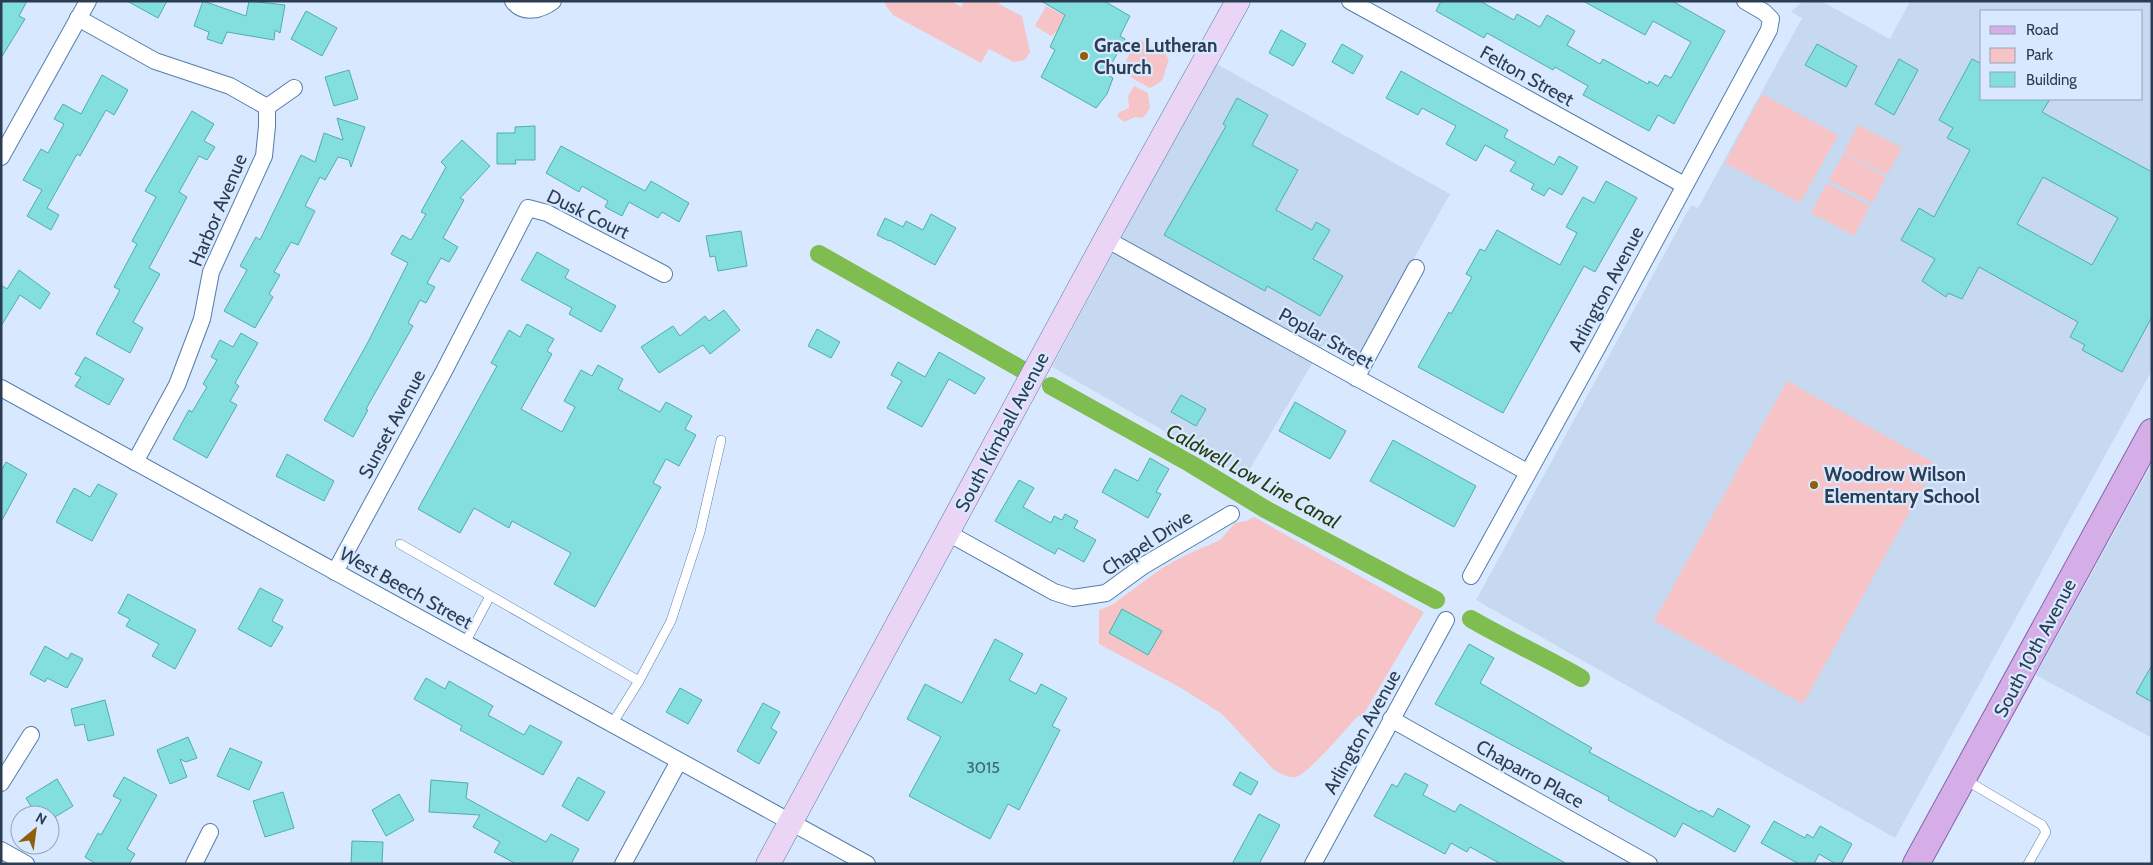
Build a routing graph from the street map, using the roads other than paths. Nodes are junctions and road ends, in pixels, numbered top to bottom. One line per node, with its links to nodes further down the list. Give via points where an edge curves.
1 (88, 1): 7 (street)
2 (513, 1): 3 (street, via 525,10 537,10)
3 (553, 1)
4 (1238, 1): 12 (street, South Kimball Avenue)
5 (1350, 1): 11 (street, Felton Street)
6 (1745, 1): 11 (street, Arlington Avenue, via 1771,19 1769,30)
7 (78, 18): 9 (street, via 155,61 230,86); 10 (street)
8 (294, 88): 9 (street)
9 (267, 107): 20 (street, Harbor Avenue, via 264,156 211,272 202,319 177,385)
10 (1, 157)
11 (1684, 185): 21 (street, Arlington Avenue)
12 (1106, 240): 16 (street, Poplar Street); 23 (street, South Kimball Avenue)
13 (1416, 268): 16 (street)
14 (664, 274): 15 (street, Dusk Court, via 547,213 528,208)
15 (483, 294): 25 (street, Sunset Avenue)
16 (1356, 378): 21 (street, Poplar Street)
17 (2, 391): 20 (street, West Beech Street)
18 (2152, 432): 35 (main road, South 10th Avenue)
19 (720, 440): 30 (lane, via 700,532 671,621)
20 (135, 462): 25 (street, West Beech Street)
21 (1527, 472): 26 (street, Arlington Avenue)
22 (1231, 514): 23 (street, Chapel Drive, via 1106,592 1073,598 1054,592)
23 (948, 532): 37 (street, South Kimball Avenue)
24 (400, 544): 27 (lane)
25 (335, 572): 29 (street, West Beech Street)
26 (1470, 576)
27 (490, 596): 29 (lane); 30 (lane)
28 (1446, 620): 31 (street, Arlington Avenue)
29 (464, 643): 32 (street, West Beech Street)
30 (639, 681): 32 (lane)
31 (1391, 719): 45 (street, Arlington Avenue); 46 (street, Chaparro Place)
32 (612, 724): 34 (street, West Beech Street)
33 (31, 735): 36 (street)
34 (679, 761): 37 (street, West Beech Street); 42 (street)
35 (1964, 779): 47 (main road, South 10th Avenue); 48 (lane, via 2042,825 2046,832)
36 (1, 783)
37 (791, 822): 43 (street, South Kimball Avenue); 44 (street, West Beech Street)
38 (210, 832): 41 (street)
39 (1, 850): 40 (street)
40 (26, 864)
41 (194, 864)
42 (623, 864)
43 (768, 864)
44 (867, 864)
45 (1313, 864)
46 (1650, 864)
47 (1916, 864)
48 (2028, 864)

